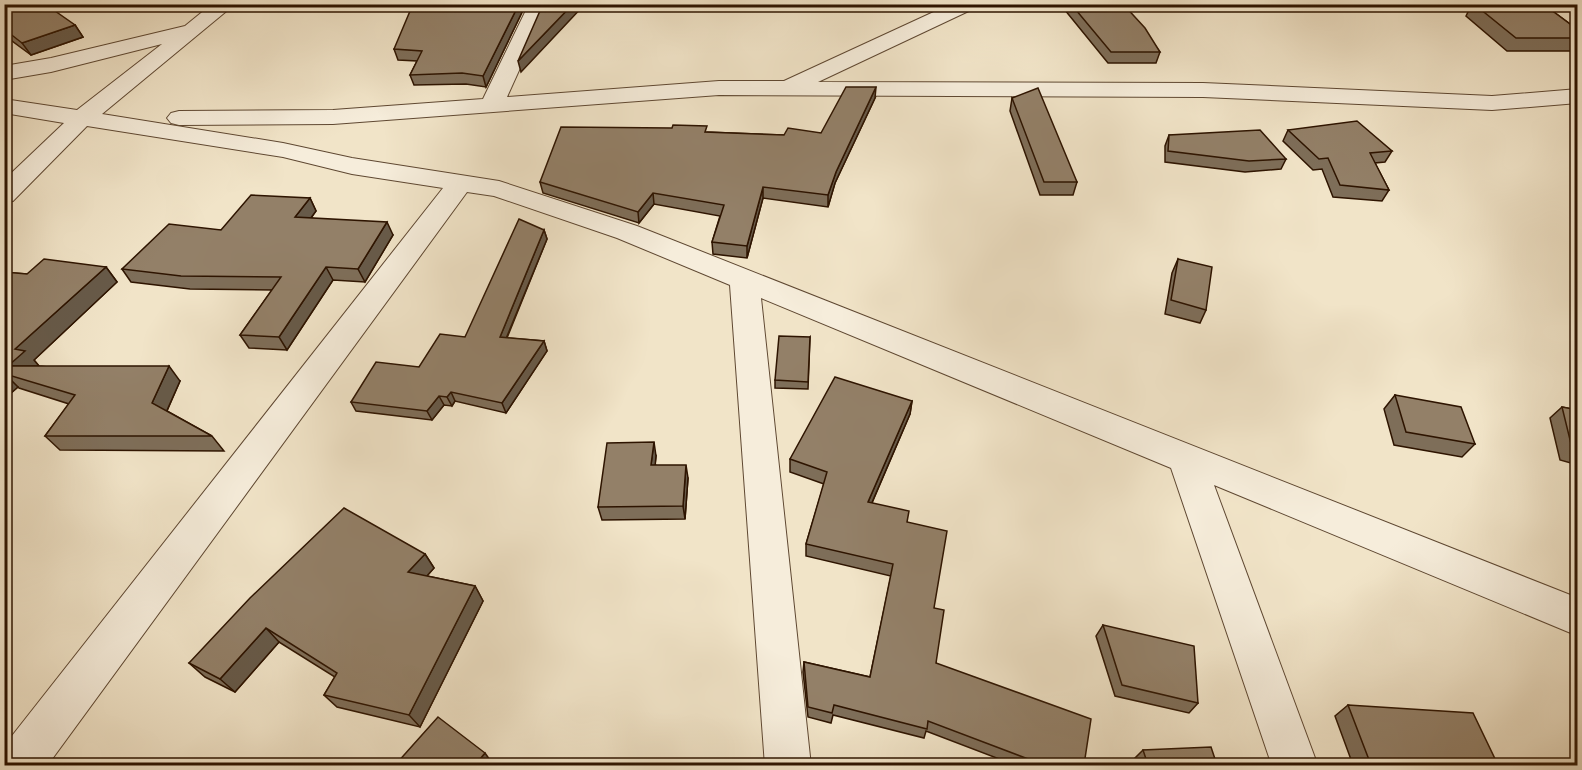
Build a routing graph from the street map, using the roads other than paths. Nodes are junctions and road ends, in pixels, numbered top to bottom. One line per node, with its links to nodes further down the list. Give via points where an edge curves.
1 (225, 4): 4 (street)
2 (539, 4): 8 (street)
3 (968, 4): 6 (street)
4 (193, 30): 5 (street); 10 (street)
5 (4, 73)
6 (784, 88): 7 (street, via 1203,90 1492,102); 8 (street, via 719,88)
7 (1578, 96)
8 (492, 104): 10 (street, via 333,117)
9 (4, 106): 10 (street)
10 (81, 119): 11 (street, via 283,150 352,166); 12 (street)
11 (460, 183): 13 (street, via 499,189 606,225); 16 (street)
12 (4, 195)
13 (744, 280): 14 (street); 17 (street)
14 (1186, 459): 15 (street); 18 (street)
15 (1578, 617)
16 (18, 765)
17 (788, 765)
18 (1295, 765)

